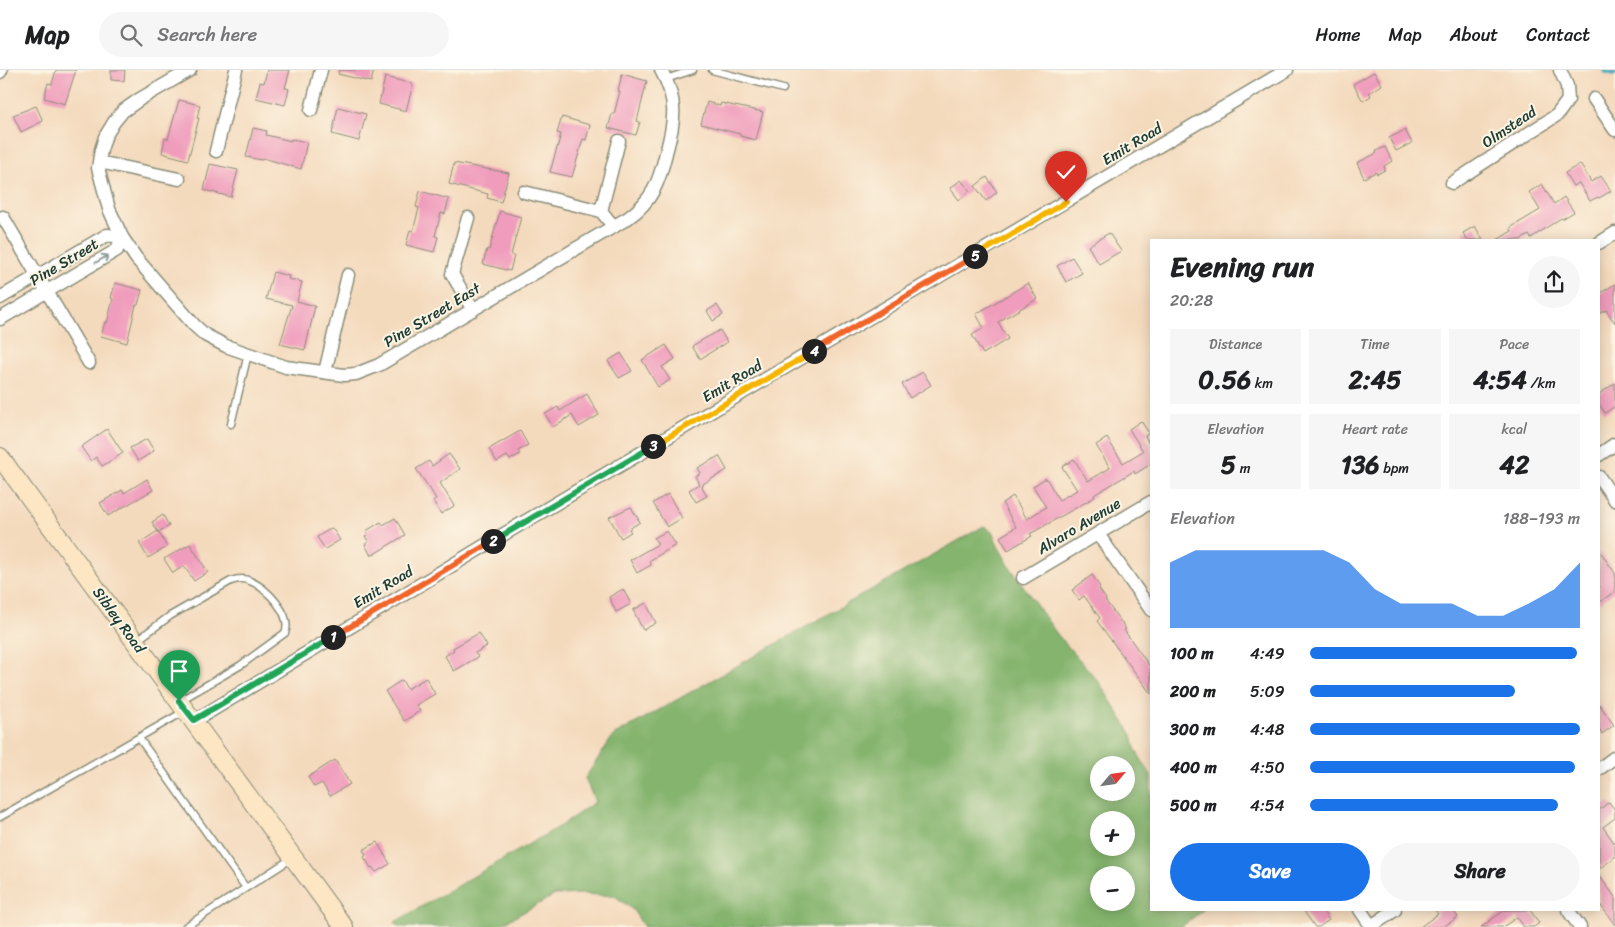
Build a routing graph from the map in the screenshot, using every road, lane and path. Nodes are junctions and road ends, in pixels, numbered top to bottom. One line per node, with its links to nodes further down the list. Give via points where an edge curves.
1 (190, 70): 15 (street, via 123,111 105,137)
2 (236, 70): 14 (street)
3 (320, 70): 11 (street)
4 (693, 70): 8 (lane)
5 (712, 70): 9 (lane)
6 (1287, 70): 48 (street, Emit Road, via 481,548)
7 (1560, 70): 17 (street, Olmstead, via 1567,86 1568,100 1557,115)
8 (664, 75): 22 (street, Pine Street East, via 672,96 674,120 660,178 648,201)
9 (783, 89)
10 (1594, 99): 12 (street)
11 (312, 110)
12 (1615, 130)
13 (619, 142): 19 (street)
14 (216, 151)
15 (99, 162): 16 (street); 24 (street, Pine Street East, via 98,172 108,209)
16 (179, 179)
17 (1452, 183)
18 (524, 192): 19 (street)
19 (601, 211): 22 (street)
20 (3, 217): 27 (street)
21 (468, 218): 32 (street, via 452,274)
22 (614, 227): 32 (street, Pine Street East)
23 (1615, 234): 25 (street)
24 (122, 237): 26 (street, Pine Street, via 107,235); 29 (street, Pine Street, one-way to 24, via 117,250); 34 (street, Pine Street East, via 194,325 217,342)
25 (1600, 242)
26 (65, 260): 27 (street, Pine Street); 29 (street)
27 (38, 275): 30 (street); 31 (street, Pine Street)
28 (348, 275): 36 (street)
29 (73, 276): 30 (street, Pine Street)
30 (47, 291): 33 (street, Pine Street); 35 (street)
31 (0, 298)
32 (473, 310): 36 (street, Pine Street East, via 371,370 344,375)
33 (0, 319)
34 (248, 354): 36 (street, Pine Street East, via 286,366); 37 (lane)
35 (88, 363)
36 (325, 372)
37 (231, 424)
38 (1615, 444): 39 (street)
39 (1600, 454)
40 (0, 457): 47 (main road, Sibley Road)
41 (1600, 478): 42 (street)
42 (1615, 500)
43 (1150, 503): 44 (street, Alvaro Avenue)
44 (1098, 534): 45 (street, Alvaro Avenue); 46 (street)
45 (1022, 578)
46 (1150, 609)
47 (135, 642): 48 (main road, Sibley Road); 48 (lane, via 170,616 231,581 248,580 257,584 276,602 287,622 286,633)
48 (186, 711): 49 (lane); 53 (main road, Sibley Road)
49 (139, 738): 52 (lane); 54 (lane)
50 (1615, 757): 51 (street)
51 (1600, 768)
52 (0, 817)
53 (293, 858): 54 (lane); 59 (main road, Sibley Road)
54 (246, 888): 58 (lane)
55 (1361, 911): 60 (street)
56 (1393, 911): 60 (street)
57 (1569, 911): 61 (street)
58 (185, 927)
59 (344, 927)
60 (1371, 927)
61 (1580, 927)

